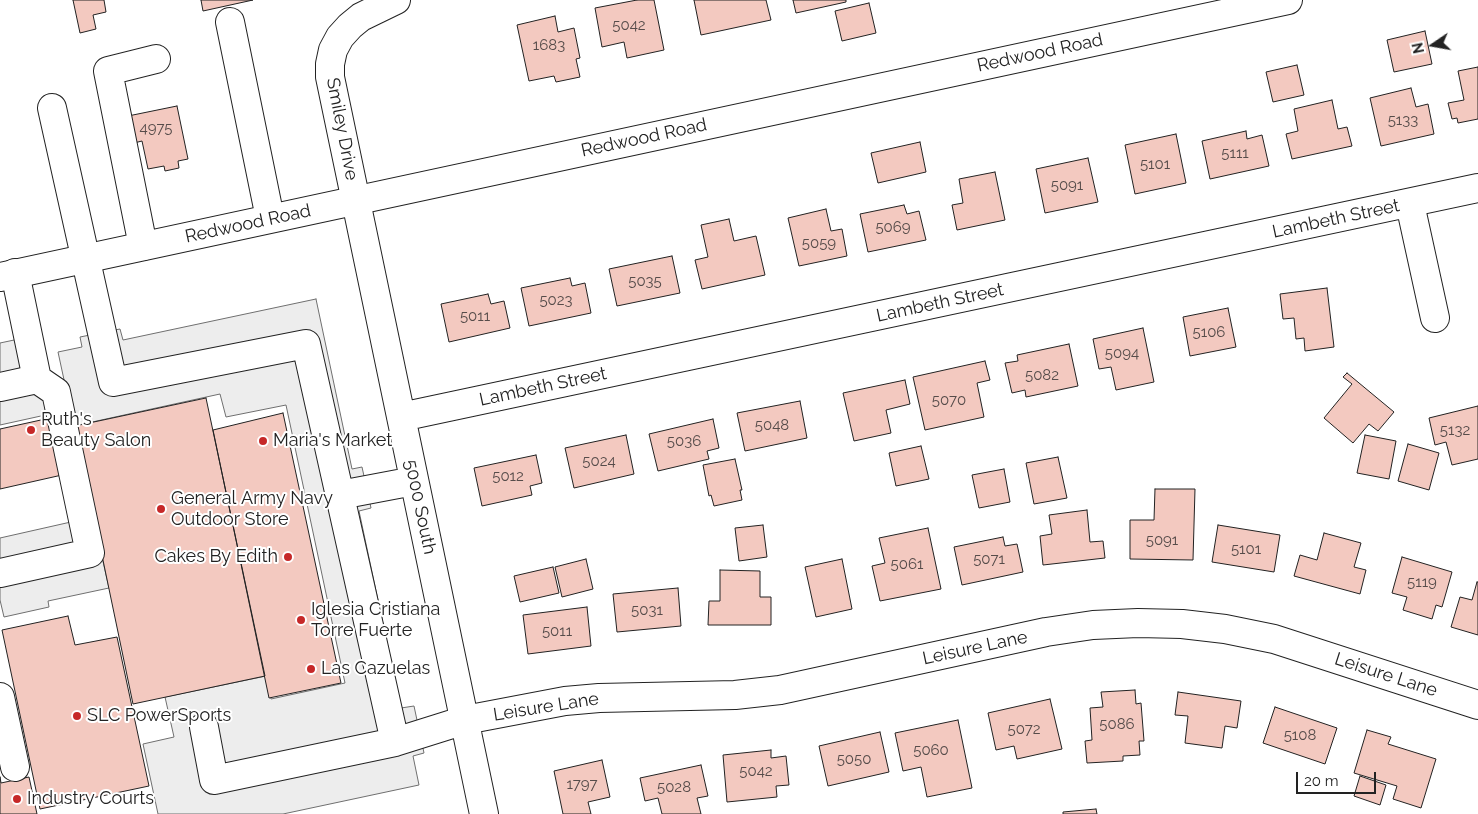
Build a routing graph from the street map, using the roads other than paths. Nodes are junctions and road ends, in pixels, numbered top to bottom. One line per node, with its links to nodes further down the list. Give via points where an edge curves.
1 (396, 0): 7 (street, Smiley Drive, via 361,17 340,37 333,50 330,78)
2 (1288, 0): 7 (street, Redwood Road)
3 (230, 22): 9 (street)
4 (156, 60): 10 (street, via 108,71)
5 (52, 108): 11 (street)
6 (1478, 188): 8 (street, Lambeth Street)
7 (356, 200): 9 (street, Redwood Road); 16 (street, 5000 South)
8 (1410, 204): 13 (street); 16 (street, Lambeth Street)
9 (270, 218): 10 (street, Redwood Road)
10 (143, 246): 11 (street, Redwood Road)
11 (86, 258): 12 (street, Redwood Road); 18 (street, via 113,382 306,344)
12 (7, 275): 14 (street)
13 (1435, 318)
14 (38, 379): 15 (street); 19 (street, via 56,392 90,553)
15 (0, 387)
16 (401, 417): 17 (street, 5000 South)
17 (414, 481): 18 (street); 22 (street, 5000 South)
18 (340, 495): 24 (street)
19 (0, 573)
20 (0, 697): 25 (street)
21 (1478, 705): 22 (street, Leisure Lane, via 1274,639 1225,629 1138,623 1046,632 780,690 735,695 565,701)
22 (465, 720): 24 (street, Leisure Lane); 26 (street, 5000 South)
23 (204, 727): 24 (street, Leisure Lane, via 214,780)
24 (394, 742)
25 (15, 767)
26 (480, 813)

